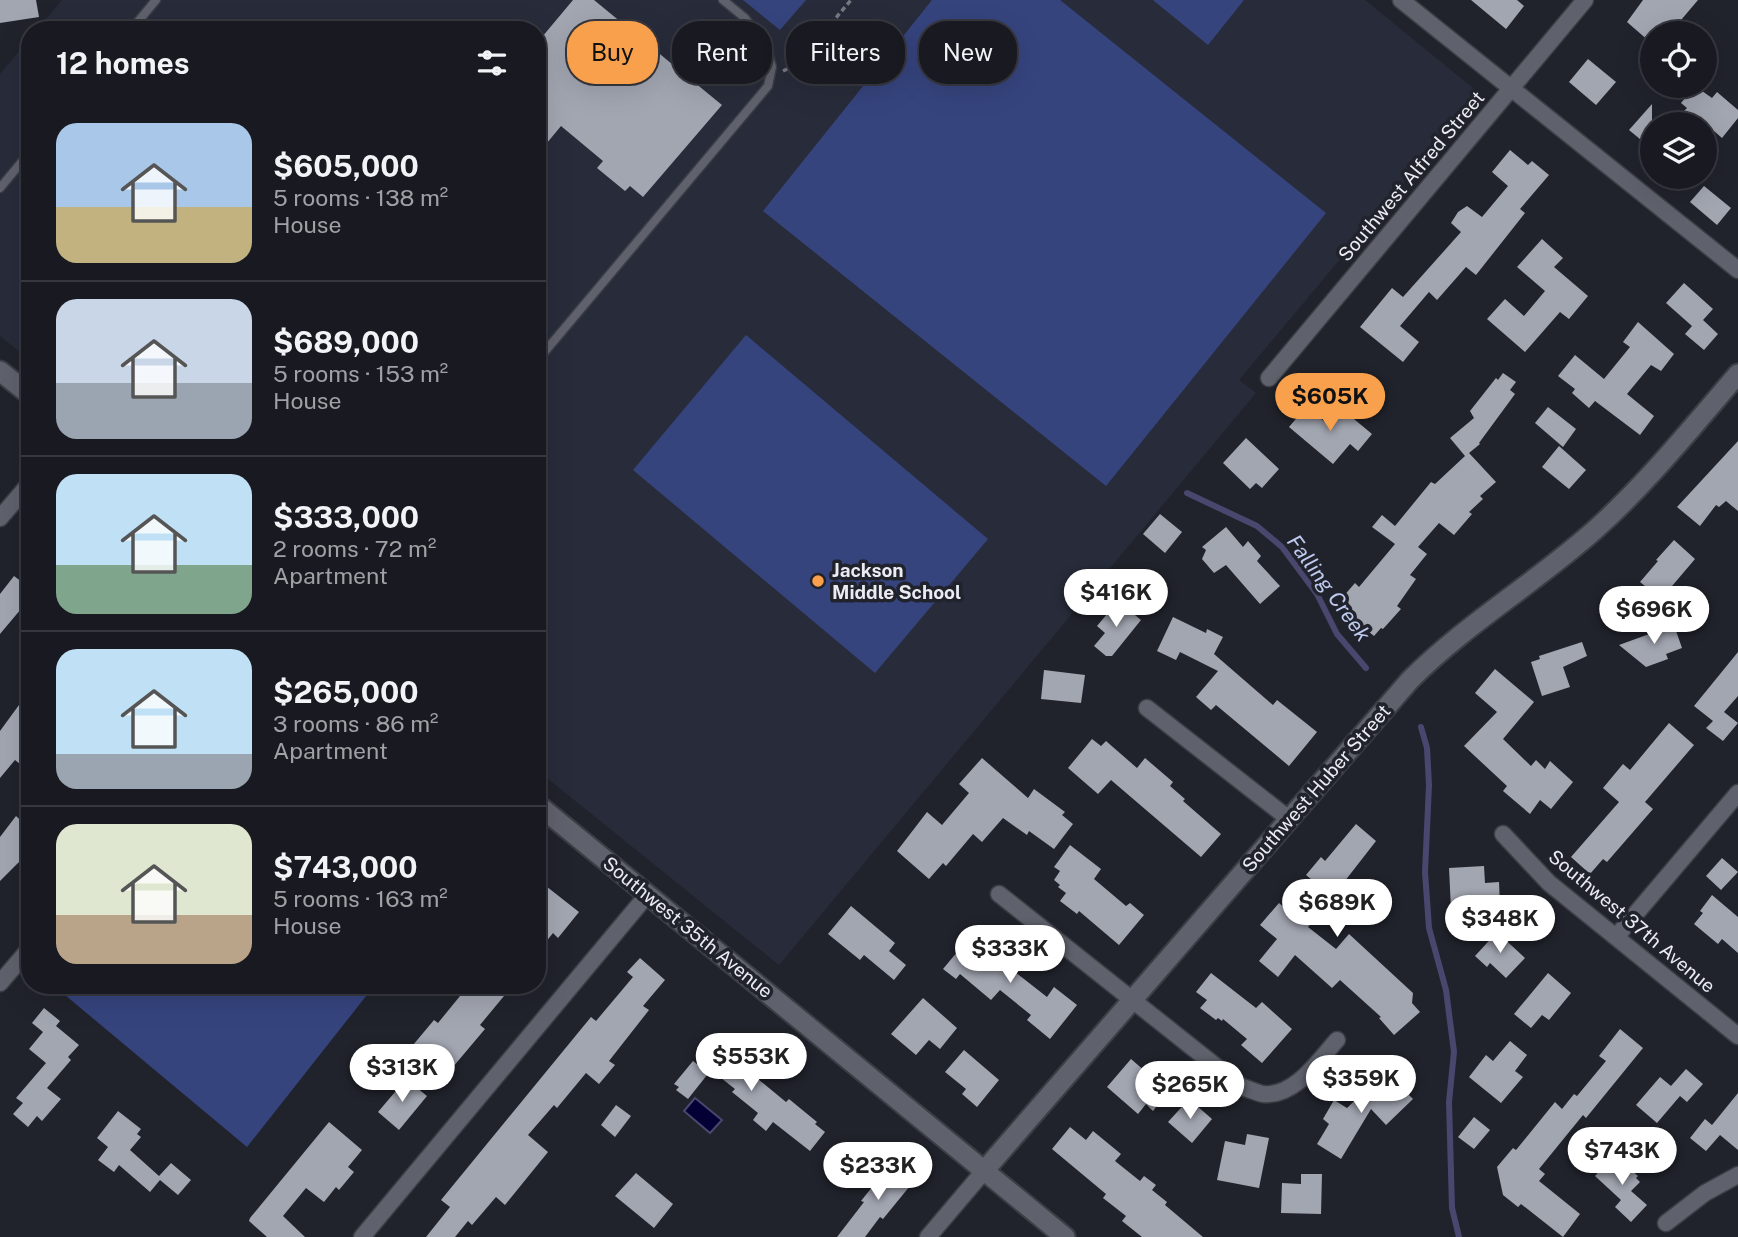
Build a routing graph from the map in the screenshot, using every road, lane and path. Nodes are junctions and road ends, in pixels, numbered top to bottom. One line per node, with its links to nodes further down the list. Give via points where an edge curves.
1 (156, 0): 6 (lane)
2 (723, 0): 7 (lane)
3 (850, 0): 8 (path, via 796,65)
4 (1401, 0): 10 (street)
5 (1585, 0): 10 (street, Southwest Alfred Street)
6 (138, 21)
7 (746, 21)
8 (772, 76)
9 (768, 84): 14 (lane)
10 (1512, 89): 13 (street); 17 (street, Southwest Alfred Street)
11 (21, 163): 12 (lane)
12 (0, 188)
13 (1738, 270)
14 (546, 350)
15 (0, 371): 18 (street)
16 (1738, 373): 24 (street, Southwest Huber Street, via 1651,474 1597,528 1433,656)
17 (1269, 378)
18 (21, 388)
19 (21, 494): 20 (street)
20 (0, 518)
21 (1147, 708): 24 (street)
22 (1738, 793): 28 (street)
23 (546, 811): 26 (street, Southwest 35th Avenue)
24 (1289, 819): 31 (street, Southwest Huber Street)
25 (1503, 834): 28 (street, Southwest 37th Avenue, via 1549,883)
26 (648, 894): 34 (street, Southwest 35th Avenue); 37 (street)
27 (999, 894): 31 (street)
28 (1616, 937): 32 (street, Southwest 37th Avenue)
29 (21, 958): 30 (street)
30 (0, 983)
31 (1132, 1000): 33 (street, via 1242,1087 1264,1094 1287,1090); 34 (street, Southwest Huber Street)
32 (1738, 1036)
33 (1337, 1040)
34 (984, 1171): 38 (street, Southwest Huber Street); 39 (street, Southwest 35th Avenue)
35 (1738, 1175): 36 (street)
36 (1665, 1223)
37 (362, 1237)
38 (928, 1237)
39 (1065, 1237)

